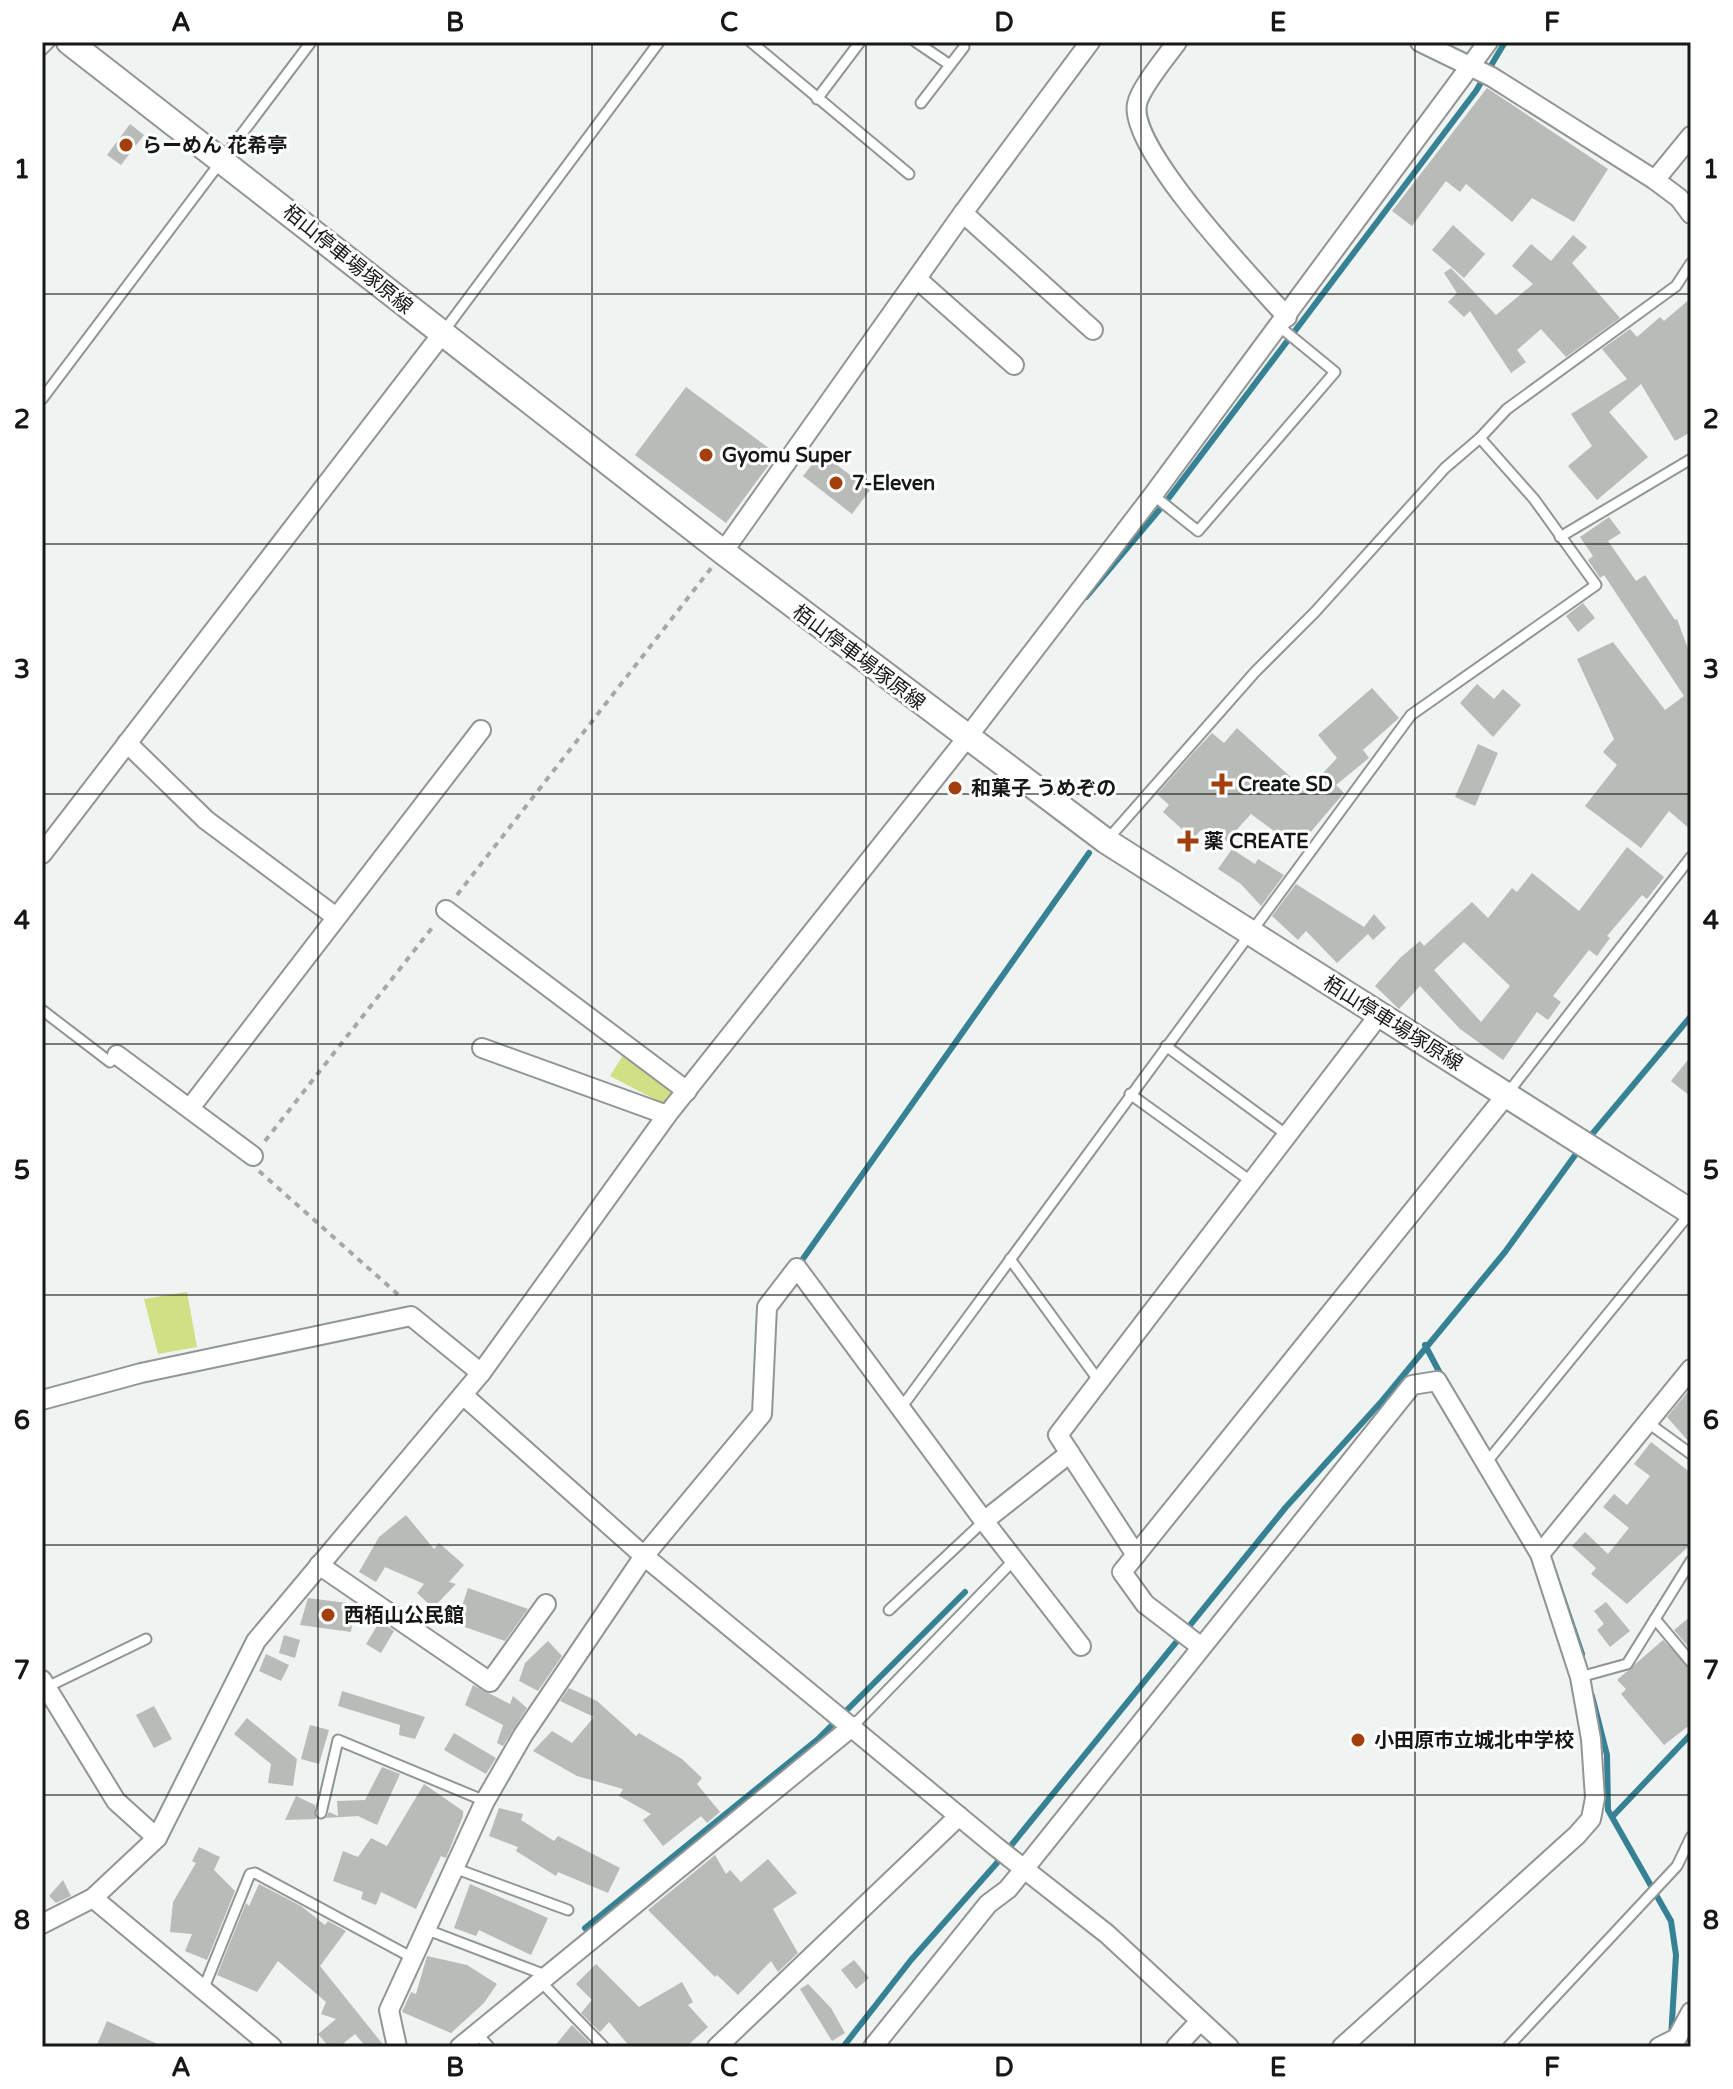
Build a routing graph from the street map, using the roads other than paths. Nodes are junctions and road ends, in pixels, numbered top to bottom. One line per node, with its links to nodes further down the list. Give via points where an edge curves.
1 (50, 42): 13 (lane)
2 (69, 42): 19 (main road, 栢山停車場塚原線)
3 (311, 42): 19 (lane)
4 (659, 42): 28 (lane)
5 (751, 42): 16 (lane)
6 (860, 42): 16 (lane)
7 (916, 42): 14 (lane)
8 (1090, 42): 22 (street)
9 (1177, 42): 26 (street, via 1136,102 1137,126 1192,210)
10 (1420, 42): 15 (street)
11 (1488, 42): 15 (street)
12 (964, 47): 14 (lane)
13 (42, 50)
14 (950, 65): 17 (lane)
15 (1479, 71): 21 (street); 26 (street)
16 (817, 99): 20 (lane)
17 (921, 103)
18 (1691, 136): 21 (street)
19 (225, 161): 28 (main road, 栢山停車場塚原線); 30 (lane)
20 (909, 174)
21 (1655, 180): 23 (street)
22 (963, 213): 25 (street); 27 (street)
23 (1691, 214)
24 (1691, 263): 31 (lane, via 1676,286 1507,409)
25 (917, 279): 29 (street); 35 (street)
26 (1284, 322): 33 (street); 33 (lane, via 1335,372 1198,531)
27 (1093, 330)
28 (442, 334): 35 (main road, 栢山停車場塚原線); 38 (street)
29 (1014, 365)
30 (42, 399)
31 (1480, 438): 34 (lane); 39 (lane, via 1445,468 1255,672)
32 (1691, 459): 34 (lane)
33 (1153, 495): 37 (street)
34 (1560, 537): 44 (lane, via 1596,585 1411,715)
35 (723, 552): 37 (main road, 栢山停車場塚原線)
36 (481, 730): 43 (street)
37 (966, 739): 39 (main road, 栢山停車場塚原線); 50 (street)
38 (127, 743): 40 (street); 43 (street, via 206,820)
39 (1106, 841): 44 (main road, 栢山停車場塚原線)
40 (42, 854)
41 (1691, 857): 52 (lane)
42 (446, 910): 50 (street)
43 (336, 917): 53 (street)
44 (1249, 931): 46 (main road, 栢山停車場塚原線); 47 (lane)
45 (42, 1010): 49 (lane, via 110,1062)
46 (1379, 1015): 52 (main road, 栢山停車場塚原線); 55 (street)
47 (1166, 1046): 51 (lane); 55 (lane)
48 (482, 1048): 54 (street)
49 (117, 1055): 53 (street)
50 (687, 1091): 54 (street)
51 (1130, 1094): 57 (lane); 59 (lane)
52 (1507, 1094): 58 (main road, 栢山停車場塚原線); 72 (street)
53 (190, 1108): 56 (street)
54 (667, 1115): 61 (street)
55 (1287, 1135): 57 (street)
56 (253, 1156)
57 (1252, 1182): 62 (street)
58 (1691, 1212): 69 (lane)
59 (1010, 1259): 62 (lane); 65 (lane)
60 (1691, 1369): 66 (street)
61 (481, 1373): 63 (street); 64 (street, via 411,1316 141,1373)
62 (1099, 1381): 67 (street, via 1058,1435)
63 (463, 1395): 73 (street); 76 (street)
64 (42, 1400)
65 (901, 1408): 70 (street); 73 (street, via 797,1268 767,1307 762,1414)
66 (1647, 1422): 68 (lane); 71 (street)
67 (1070, 1453): 70 (street); 72 (street)
68 (1691, 1454)
69 (1486, 1463): 71 (street); 82 (street, via 1437,1381 1412,1385)
70 (984, 1521): 74 (street); 78 (lane)
71 (1540, 1554): 84 (street)
72 (1136, 1555): 82 (street, via 1122,1572 1145,1604)
73 (644, 1556): 86 (street); 87 (street, via 523,1735)
74 (1013, 1561): 81 (street); 86 (lane)
75 (1691, 1561): 79 (lane)
76 (319, 1565): 77 (street, via 490,1682); 91 (street, via 256,1641)
77 (546, 1604)
78 (889, 1610)
79 (1655, 1619): 83 (lane); 84 (lane, via 1627,1664)
80 (146, 1639): 85 (lane)
81 (1081, 1646)
82 (1200, 1646): 93 (street)
83 (1691, 1662)
84 (1580, 1677): 113 (street, via 1591,1739 1591,1819)
85 (44, 1686): 91 (street, via 116,1801)
86 (853, 1726): 89 (street); 99 (street)
87 (485, 1801): 88 (lane, via 338,1740); 92 (street)
88 (321, 1813)
89 (959, 1816): 93 (street); 109 (street)
90 (1691, 1837): 114 (lane, via 1677,1866)
91 (157, 1838): 94 (street)
92 (454, 1868): 95 (lane); 97 (street)
93 (1023, 1868): 102 (street, via 1107,1934); 110 (street)
94 (93, 1898): 96 (street); 100 (street)
95 (568, 1910)
96 (42, 1924)
97 (425, 1929): 98 (street); 99 (lane)
98 (411, 1957): 100 (lane, via 255,1873 250,1874); 106 (street, via 389,2010)
99 (544, 1979): 103 (street); 108 (lane)
100 (203, 1990): 105 (street)
101 (1691, 2012): 104 (street)
102 (1200, 2021): 111 (street); 112 (street)
103 (483, 2040): 107 (street)
104 (1665, 2044)
105 (272, 2047)
106 (397, 2047)
107 (460, 2047)
108 (604, 2047)
109 (717, 2047)
110 (873, 2047)
111 (1176, 2047)
112 (1229, 2047)
113 (1342, 2047)
114 (1508, 2047)

